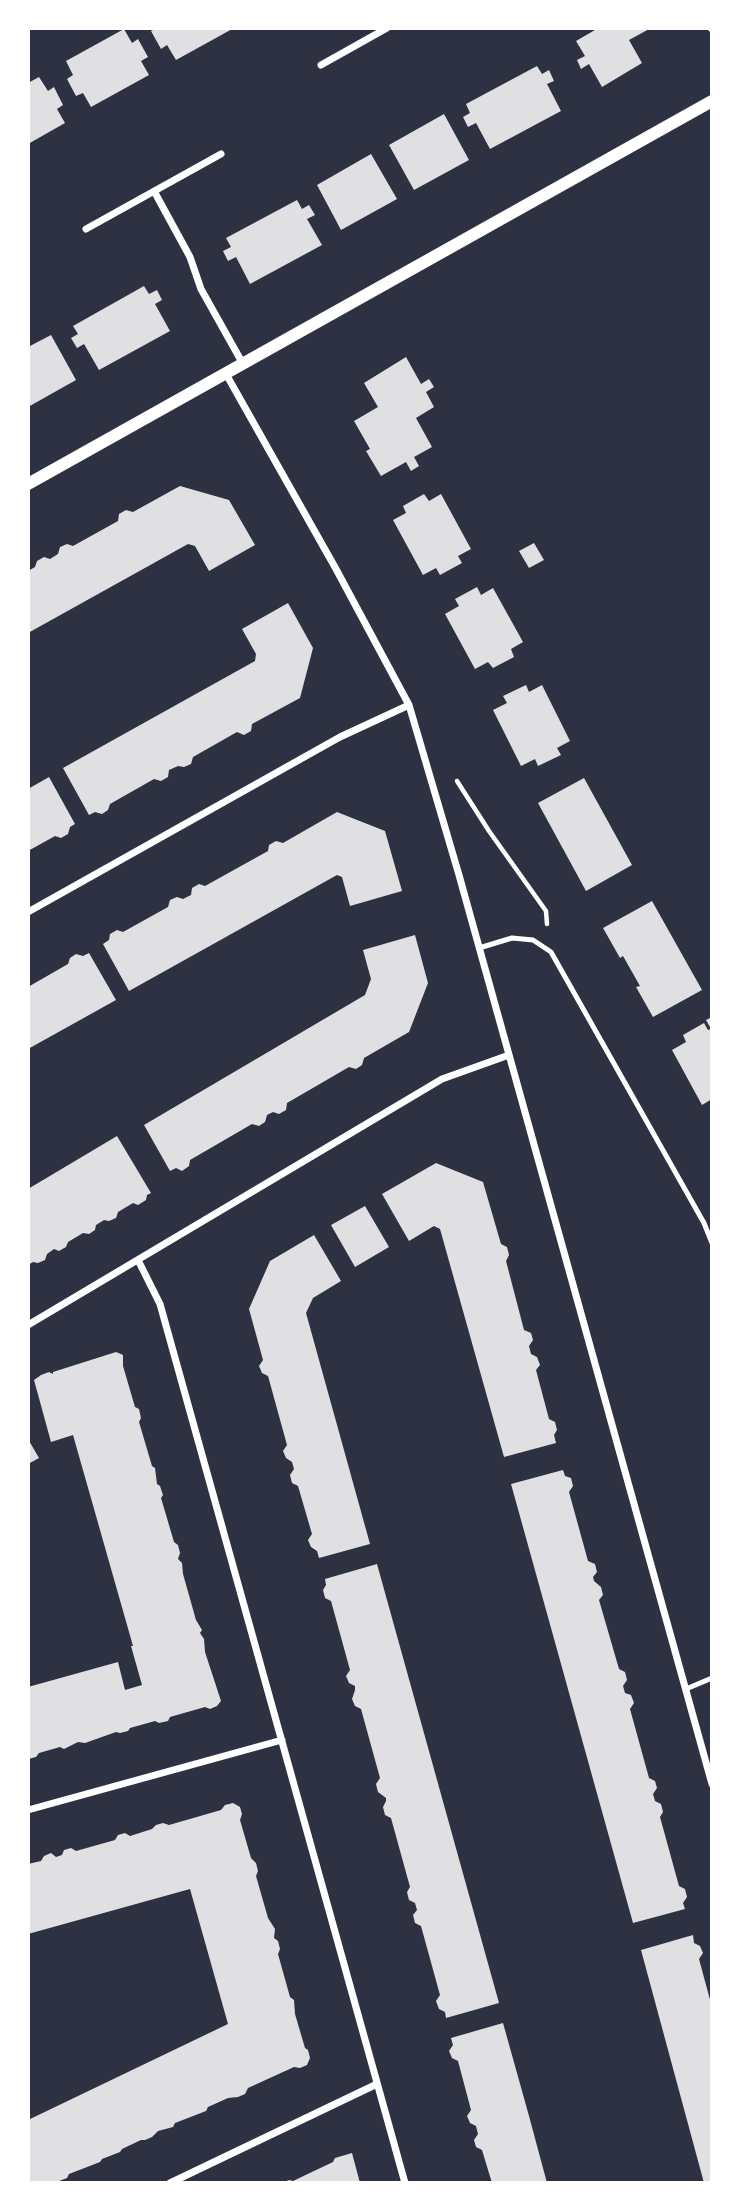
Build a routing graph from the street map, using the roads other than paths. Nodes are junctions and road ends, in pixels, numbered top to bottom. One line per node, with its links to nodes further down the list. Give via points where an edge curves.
1 (387, 28): 2 (street)
2 (321, 65)
3 (712, 102): 7 (street)
4 (221, 155): 5 (street)
5 (153, 191): 6 (street); 7 (street)
6 (86, 229)
7 (243, 364): 8 (street)
8 (226, 374): 9 (street); 10 (street)
9 (28, 484)
10 (409, 705): 11 (street, via 340,737); 12 (street)
11 (28, 912)
12 (479, 948): 13 (street); 14 (lane, via 512,938 533,940 551,953)
13 (509, 1055): 15 (street, via 442,1079); 18 (street)
14 (712, 1243)
15 (138, 1260): 16 (street); 19 (street, via 160,1304)
16 (28, 1325)
17 (712, 1678): 18 (lane)
18 (686, 1689): 20 (street)
19 (282, 1740): 21 (street); 22 (street)
20 (712, 1784)
21 (28, 1811)
22 (377, 2084): 23 (street); 24 (street)
23 (170, 2183)
24 (404, 2183)

